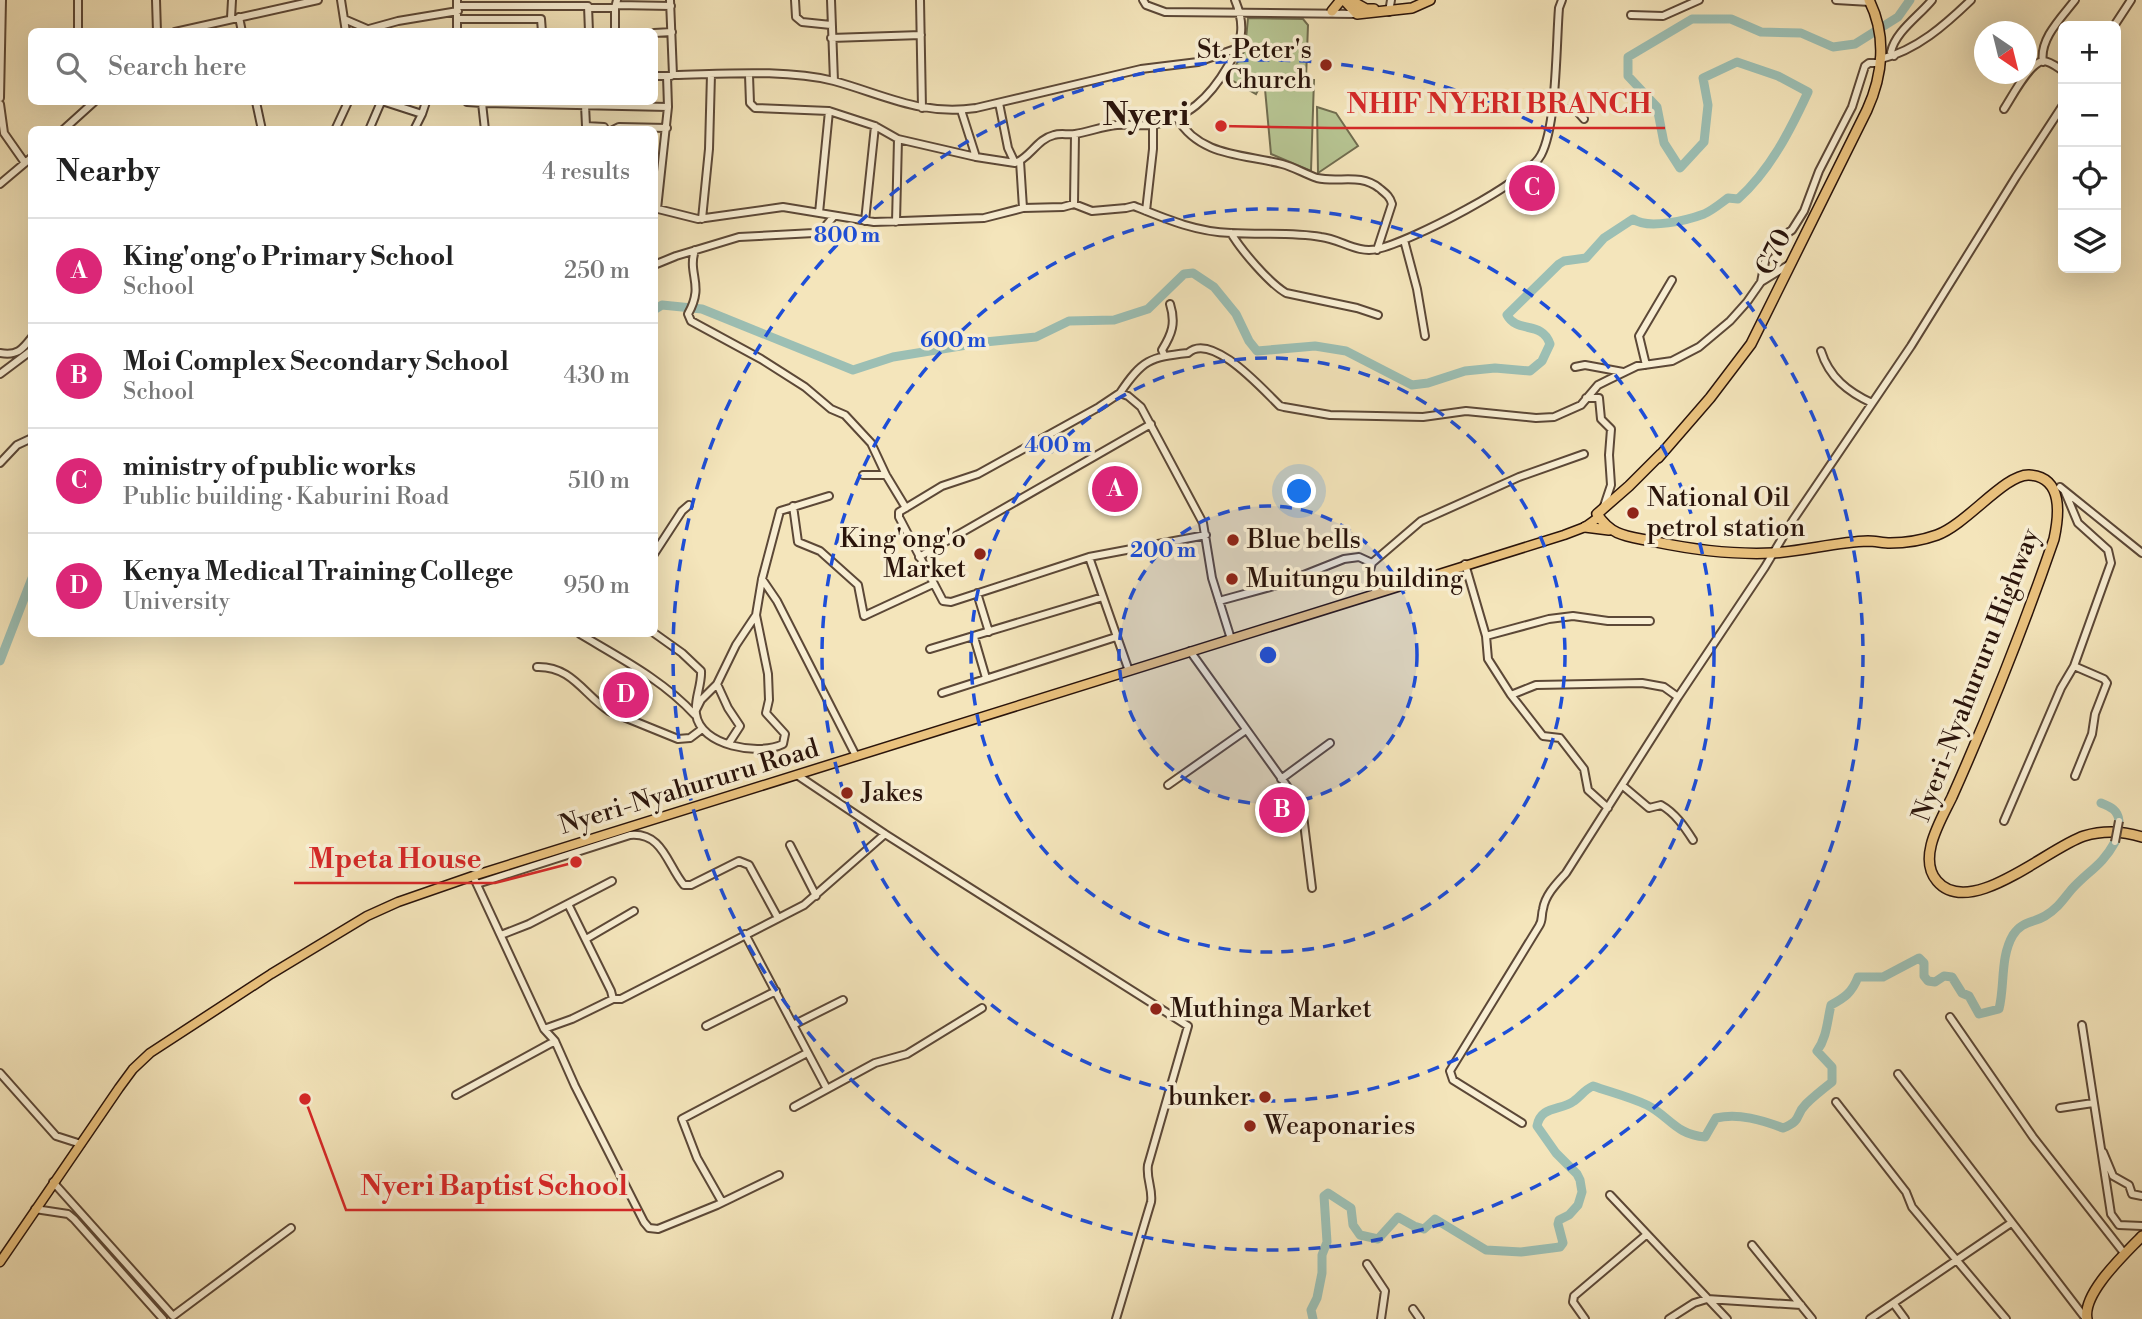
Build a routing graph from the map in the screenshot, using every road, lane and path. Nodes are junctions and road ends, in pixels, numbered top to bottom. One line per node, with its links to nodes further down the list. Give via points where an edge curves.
1 (2, 0): 57 (street)
2 (78, 0): 42 (street)
3 (156, 0): 43 (street)
4 (232, 0): 37 (street)
5 (318, 0): 26 (street)
6 (341, 0): 38 (street)
7 (795, 0): 41 (street, via 796,17 802,22)
8 (831, 0): 41 (street)
9 (920, 0): 55 (street)
10 (1143, 0): 33 (street, via 1165,12)
11 (1235, 0): 33 (street)
12 (1343, 0): 32 (highway); 35 (highway)
13 (1350, 0): 31 (highway)
14 (1421, 0): 29 (highway)
15 (1430, 0): 29 (highway, via 1412,8)
16 (1562, 0): 81 (street)
17 (1699, 0): 36 (street, via 1663,16)
18 (1836, 0): 23 (street)
19 (1932, 0): 59 (street, via 1898,34 1891,52)
20 (1971, 0): 59 (street, via 1915,46)
21 (2075, 0): 61 (street, via 2043,46)
22 (2131, 0): 40 (street)
23 (1869, 1): 60 (highway, C70, via 1878,24)
24 (508, 3): 28 (street); 30 (street)
25 (671, 3): 27 (street); 53 (street)
26 (287, 4): 37 (street)
27 (616, 4): 30 (street); 52 (street)
28 (458, 6): 39 (street); 48 (street)
29 (1392, 6): 31 (highway); 35 (highway)
30 (589, 8): 51 (street)
31 (1369, 10): 35 (street)
32 (1332, 11): 34 (street); 35 (street)
33 (1240, 12): 34 (street); 58 (street)
34 (1295, 13): 35 (street)
35 (1355, 13)
36 (1631, 15)
37 (235, 17): 44 (street); 45 (street)
38 (344, 19): 46 (street); 47 (street)
39 (457, 19): 49 (street); 50 (street, via 541,19)
40 (2117, 21)
41 (831, 25): 56 (street)
42 (78, 28)
43 (157, 28)
44 (191, 28)
45 (240, 28)
46 (345, 28)
47 (366, 28)
48 (377, 28)
49 (457, 28)
50 (542, 28)
51 (589, 28)
52 (615, 28)
53 (672, 32): 54 (street); 66 (street)
54 (658, 33)
55 (921, 35): 56 (street); 80 (street)
56 (831, 38): 67 (street)
57 (1, 47): 68 (street)
58 (1238, 48): 69 (street, via 1198,62 1141,69); 87 (street, via 1206,97)
59 (1894, 56): 60 (street)
60 (1881, 61): 122 (highway, C70, via 1875,94); 124 (street, via 1865,66 1852,107 1804,211 1792,230 1773,243)
61 (2043, 61): 62 (street); 82 (street, via 2030,68)
62 (2058, 68)
63 (711, 74): 64 (street); 66 (street); 114 (street)
64 (749, 75): 67 (street, via 776,73); 84 (street, via 750,103 755,108)
65 (658, 76): 66 (street)
66 (670, 76): 79 (street)
67 (834, 81): 80 (street)
68 (0, 98)
69 (999, 103): 83 (street); 104 (street, via 1009,148)
70 (0, 104): 105 (street, via 4,133)
71 (91, 105): 90 (street)
72 (257, 105): 91 (street)
73 (347, 105): 92 (street)
74 (382, 105): 93 (street)
75 (393, 105): 86 (street)
76 (425, 105): 86 (street)
77 (482, 105): 95 (street)
78 (585, 105): 79 (street); 96 (street)
79 (668, 107): 99 (street)
80 (922, 107): 83 (street)
81 (1552, 108): 88 (street, via 1576,110); 118 (street, via 1545,146 1534,166 1439,226)
82 (2004, 108)
83 (961, 110): 102 (street)
84 (829, 111): 97 (street); 112 (street)
85 (2058, 113): 139 (street)
86 (422, 114): 94 (street)
87 (1177, 118): 89 (street); 120 (street, via 1213,150 1280,163 1319,178 1373,183 1392,204)
88 (1584, 119)
89 (1153, 124): 100 (street, via 1115,125); 111 (street)
90 (67, 126)
91 (261, 126)
92 (337, 126)
93 (371, 126)
94 (416, 126)
95 (485, 126)
96 (586, 126)
97 (875, 126): 101 (street); 115 (street)
98 (658, 128): 99 (street)
99 (667, 128): 107 (street)
100 (1075, 134): 104 (street, via 1042,140); 108 (street)
101 (898, 139): 102 (street); 116 (street)
102 (976, 157): 104 (street)
103 (28, 160): 105 (street)
104 (1018, 162): 109 (street)
105 (24, 163): 106 (street)
106 (0, 184)
107 (658, 194)
108 (1074, 204): 109 (street); 111 (street, via 1092,211 1135,206)
109 (1023, 208): 116 (street, via 984,218)
110 (658, 210): 114 (street)
111 (1146, 211): 117 (street, via 1173,223)
112 (819, 213): 113 (street); 114 (street, via 783,207)
113 (834, 216): 115 (street); 119 (street, via 814,233 738,237)
114 (702, 219)
115 (865, 221): 116 (street)
116 (896, 222)
117 (1231, 233): 120 (street, via 1319,236); 126 (street, via 1277,288)
118 (1404, 240): 120 (street); 127 (street)
119 (695, 250): 121 (street); 145 (street, via 696,297 688,314 691,321 761,359 845,415 871,443)
120 (1377, 250)
121 (658, 263)
122 (1792, 263): 124 (street); 150 (highway, C70, via 1751,344 1710,398 1638,483)
123 (1672, 279): 133 (street, via 1639,336)
124 (1761, 282): 133 (street, via 1730,321 1699,347 1672,360)
125 (1170, 304): 132 (street, via 1174,324)
126 (1378, 315)
127 (1424, 336)
128 (28, 342): 130 (street, via 20,352)
129 (1821, 351): 139 (street, via 1838,381)
130 (0, 353)
131 (28, 354): 136 (street)
132 (1164, 355): 137 (street, via 1144,363); 138 (street, via 1198,348 1218,351 1280,407 1330,415 1423,417 1466,411 1545,419 1581,405)
133 (1646, 365): 135 (street)
134 (1575, 367): 135 (street)
135 (1625, 372): 138 (street, via 1598,385)
136 (0, 374)
137 (1120, 393): 140 (street, via 1136,401); 149 (street, via 978,474 942,485)
138 (1586, 398): 150 (street, via 1599,398 1601,419 1611,429 1611,485)
139 (1872, 403): 156 (street)
140 (1151, 424): 153 (street); 158 (street)
141 (28, 440): 143 (street)
142 (1584, 454): 160 (street, via 1421,521)
143 (0, 463)
144 (863, 475): 145 (street)
145 (886, 475): 149 (street)
146 (829, 496): 148 (street)
147 (689, 505): 154 (street)
148 (793, 506): 162 (street, via 780,511); 163 (street, via 799,542 820,551 858,586 864,616)
149 (906, 508): 158 (street, via 899,517)
150 (1602, 512): 151 (main road, Nyeri-Nyahururu Road); 152 (highway); 152 (highway); 155 (main road, Nyeri-Nyahururu Road)
151 (1585, 527): 152 (highway, Nyeri-Nyahururu Highway); 155 (main road, Nyeri-Nyahururu Road)
152 (1610, 527): 156 (highway, Nyeri-Nyahururu Highway, via 1627,537 1718,552)
153 (1206, 535): 159 (street); 167 (street)
154 (658, 548)
155 (1517, 549): 161 (main road, Nyeri-Nyahururu Road)
156 (1773, 553): 186 (street); 202 (highway, Nyeri-Nyahururu Highway, via 1936,536 1963,521 2015,477 2045,480 2059,504 2054,539 1937,833 1930,869 1945,889 1965,893 1992,886 2081,837 2107,832)
157 (2142, 553): 179 (street, via 2062,490 2078,523 2112,558)
158 (919, 557): 163 (street)
159 (1089, 557): 165 (street); 166 (street)
160 (1372, 564): 164 (street, via 1369,573); 167 (street, via 1359,557 1344,559 1281,584)
161 (1465, 564): 164 (main road, Nyeri-Nyahururu Road); 172 (street)
162 (762, 579): 168 (street); 192 (street)
163 (933, 584): 165 (street, via 943,601)
164 (1376, 592): 176 (main road, Nyeri-Nyahururu Road)
165 (977, 593): 170 (street)
166 (1103, 597): 170 (street); 175 (street)
167 (1219, 601): 176 (street)
168 (756, 615): 183 (street); 190 (street, via 768,674 766,713 785,734 785,741 768,749)
169 (1650, 621): 172 (street, via 1560,617)
170 (989, 632): 174 (street)
171 (658, 636): 187 (street, via 701,671)
172 (1486, 636): 185 (street, via 1488,659)
173 (585, 637): 187 (street, via 660,682)
174 (974, 637): 177 (street); 182 (street)
175 (1116, 637): 181 (street); 182 (street)
176 (1231, 639): 178 (main road, Nyeri-Nyahururu Road)
177 (930, 649)
178 (1190, 652): 181 (main road, Nyeri-Nyahururu Road); 189 (street)
179 (2074, 666): 194 (street, via 2107,683); 199 (street)
180 (537, 667): 188 (street, via 552,667 576,680 610,712 678,739 690,738)
181 (1129, 671): 192 (main road, Nyeri-Nyahururu Road)
182 (986, 678): 184 (street)
183 (717, 684): 187 (street, via 701,700); 190 (street, via 740,726)
184 (942, 693)
185 (1511, 695): 186 (street, via 1536,684 1642,683 1664,687); 198 (street, via 1543,736 1560,738 1584,769 1591,794)
186 (1678, 696): 197 (street)
187 (696, 714): 188 (street)
188 (702, 729): 190 (street, via 714,740)
189 (1246, 730): 195 (street); 196 (street)
190 (729, 743)
191 (1330, 743): 195 (street)
192 (856, 756): 193 (main road, Nyeri-Nyahururu Road)
193 (797, 775): 201 (street); 206 (main road, Nyeri-Nyahururu Road)
194 (2075, 776)
195 (1281, 779): 208 (street, via 1302,807)
196 (1168, 785)
197 (1623, 786): 198 (street); 203 (street, via 1649,808 1665,807)
198 (1608, 807): 235 (street, via 1552,889 1539,926 1450,1072 1452,1080)
199 (2004, 821)
200 (2119, 821): 204 (street, bridge)
201 (885, 834): 209 (street); 260 (street, via 1188,1026 1148,1165 1151,1202)
202 (2142, 837)
203 (1693, 840)
204 (2115, 842)
205 (790, 845): 209 (street)
206 (475, 880): 212 (street, via 639,835 654,840 684,885 744,861); 214 (street); 237 (main road, Nyeri-Nyahururu Road, via 367,916 150,1052)
207 (612, 881): 210 (street)
208 (1311, 888)
209 (816, 896): 212 (street)
210 (568, 904): 214 (street); 215 (street)
211 (634, 911): 215 (street)
212 (778, 918): 213 (street)
213 (745, 934): 216 (street); 217 (street, via 621,999)
214 (501, 935): 224 (street)
215 (586, 939): 217 (street)
216 (775, 991): 221 (street); 223 (street)
217 (613, 999): 224 (street)
218 (843, 1000): 221 (street)
219 (982, 1008): 229 (street, via 906,1054 875,1063)
220 (1950, 1017): 250 (street, via 2033,1137)
221 (793, 1025): 226 (street)
222 (2082, 1025): 232 (street)
223 (706, 1026)
224 (544, 1028): 225 (street)
225 (555, 1041): 230 (street); 242 (street, via 649,1228 658,1229)
226 (807, 1053): 229 (street); 242 (street, via 682,1119)
227 (0, 1073): 237 (street, via 56,1136)
228 (1898, 1074): 244 (street)
229 (827, 1089): 233 (street)
230 (456, 1094)
231 (1836, 1102): 251 (street)
232 (2093, 1103): 234 (street); 236 (street)
233 (794, 1107)
234 (2060, 1108)
235 (1522, 1123)
236 (2099, 1141): 241 (street, via 2113,1176 2129,1185 2132,1194); 245 (street, via 2113,1219 2121,1226)
237 (81, 1144): 239 (main road, Nyeri-Nyahururu Road)
238 (779, 1175): 242 (street)
239 (53, 1182): 243 (main road, Nyeri-Nyahururu Road); 258 (street)
240 (1610, 1195): 247 (street)
241 (2142, 1196)
242 (722, 1202)
243 (35, 1209): 252 (main road, Nyeri-Nyahururu Road); 259 (street, via 74,1219)
244 (2011, 1223): 251 (street); 270 (street)
245 (2142, 1227)
246 (292, 1228): 258 (street)
247 (1646, 1234): 254 (street); 263 (street, via 1574,1296)
248 (2142, 1236): 250 (highway)
249 (1752, 1245): 256 (street)
250 (2124, 1253): 270 (highway, via 2092,1295)
251 (1956, 1260): 255 (street); 269 (street)
252 (0, 1262)
253 (1367, 1264): 261 (street, via 1385,1291)
254 (1707, 1298): 256 (street); 264 (street); 265 (street)
255 (1894, 1304): 267 (street); 268 (street)
256 (1801, 1305): 266 (street)
257 (1413, 1309): 262 (street)
258 (174, 1318)
259 (163, 1319)
260 (1116, 1319)
261 (1381, 1319)
262 (1420, 1319)
263 (1585, 1319)
264 (1669, 1319)
265 (1727, 1319)
266 (1812, 1319)
267 (1870, 1319)
268 (1905, 1319)
269 (2006, 1319)
270 (2086, 1319)

